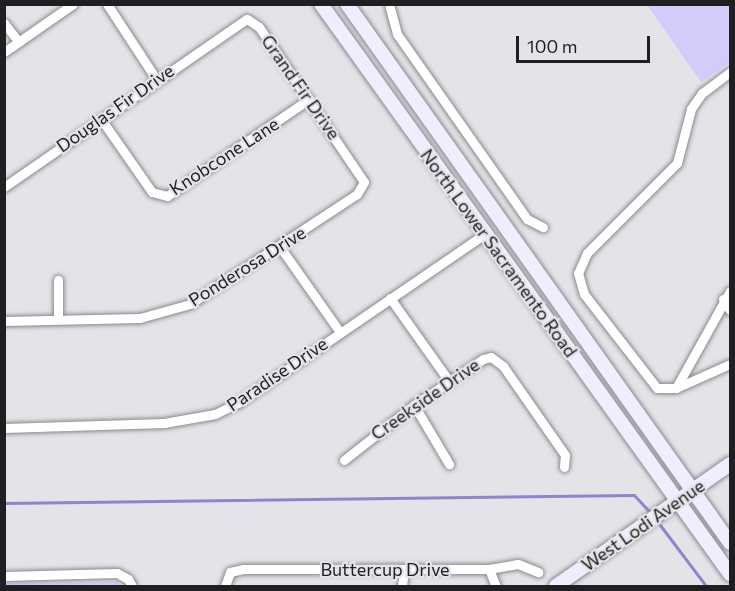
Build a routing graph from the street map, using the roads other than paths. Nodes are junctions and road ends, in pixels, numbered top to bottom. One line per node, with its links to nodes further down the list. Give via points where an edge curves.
1 (74, 4): 8 (street)
2 (107, 4): 11 (street)
3 (321, 4): 17 (main road, North Lower Sacramento Road)
4 (347, 4): 19 (main road, North Lower Sacramento Road)
5 (389, 4): 16 (street, via 404,43 527,219)
6 (4, 23): 8 (street)
7 (226, 31): 11 (street, Douglas Fir Drive); 12 (street, Grand Fir Drive, via 240,21 253,20)
8 (19, 42): 9 (street)
9 (4, 52)
10 (730, 72): 30 (street, via 702,93 692,109 681,150 667,176 587,253 578,273 584,294 651,383 666,390)
11 (156, 79): 13 (street, Douglas Fir Drive)
12 (309, 99): 13 (street, Knobcone Lane, via 167,196 152,192); 14 (street, Grand Fir Drive)
13 (100, 119): 15 (street, Douglas Fir Drive)
14 (364, 179): 18 (street, Ponderosa Drive, via 357,194)
15 (4, 187)
16 (543, 228)
17 (485, 234): 19 (main road, via 500,232); 22 (street, Paradise Drive); 38 (main road, North Lower Sacramento Road)
18 (280, 247): 25 (street, Ponderosa Drive, via 211,293 166,313); 27 (street)
19 (522, 251): 37 (main road, North Lower Sacramento Road)
20 (58, 280): 25 (street)
21 (730, 291): 23 (street)
22 (390, 298): 27 (street, Paradise Drive); 29 (street)
23 (723, 299): 24 (street); 30 (street)
24 (730, 310)
25 (58, 319): 26 (street, Ponderosa Drive)
26 (4, 321)
27 (340, 332): 32 (street, Paradise Drive, via 238,403 215,414 164,423)
28 (730, 364): 30 (street)
29 (449, 381): 31 (street, Creekside Drive); 36 (street, Creekside Drive, via 491,357 507,373 565,455)
30 (676, 388)
31 (414, 405): 33 (street, Creekside Drive); 34 (street)
32 (4, 428)
33 (344, 460)
34 (449, 464)
35 (730, 464): 37 (main road, West Lodi Avenue)
36 (564, 466)
37 (693, 490): 38 (main road, West Lodi Avenue); 39 (main road, North Lower Sacramento Road)
38 (678, 501): 43 (main road, North Lower Sacramento Road); 49 (main road, West Lodi Avenue)
39 (730, 543)
40 (404, 569): 41 (street, Buttercup Drive); 46 (street, Buttercup Drive, via 230,572); 47 (street)
41 (489, 569): 42 (street, Buttercup Drive, via 518,564); 48 (street)
42 (538, 572)
43 (730, 574)
44 (4, 576): 45 (street, via 117,573)
45 (130, 583)
46 (225, 586)
47 (402, 586)
48 (496, 586)
49 (556, 586)

